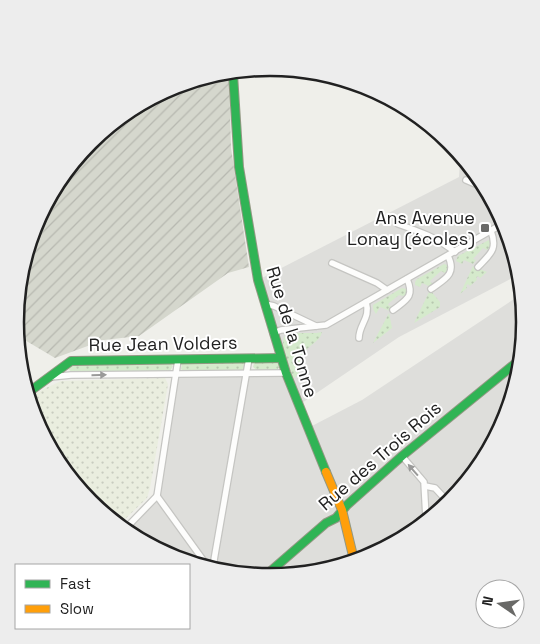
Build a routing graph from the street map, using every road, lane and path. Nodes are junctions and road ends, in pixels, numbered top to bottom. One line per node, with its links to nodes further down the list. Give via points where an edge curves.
1 (233, 79): 15 (street, Rue de la Tonne, via 239,167)
2 (466, 180): 3 (street)
3 (474, 183)
4 (398, 224): 7 (street, via 420,232)
5 (497, 227): 6 (street)
6 (492, 231): 7 (street); 10 (street, via 494,248)
7 (455, 252): 8 (street)
8 (448, 256): 11 (street); 12 (street, via 452,266 450,274)
9 (332, 263): 13 (street)
10 (478, 267)
11 (407, 279): 13 (street); 16 (street, via 410,295)
12 (431, 289)
13 (387, 290): 14 (street)
14 (366, 302): 17 (street, via 326,325); 19 (street, via 368,314)
15 (265, 304): 17 (street); 18 (street, Rue de la Tonne)
16 (393, 310)
17 (316, 326): 18 (street)
18 (273, 334): 21 (street, Rue de la Tonne)
19 (359, 338)
20 (249, 358): 21 (street, Rue Jean Volders); 22 (street, Rue Jean Volders); 26 (street)
21 (281, 358): 24 (street, Rue de la Tonne)
22 (178, 360): 25 (street); 27 (street, Rue Jean Volders, via 71,361)
23 (513, 365): 29 (street, Rue des Trois Rois)
24 (286, 373): 26 (street, Rue Jean Volders); 33 (street, Rue de la Tonne)
25 (176, 374): 26 (street, Rue Jean Volders); 27 (street, Rue Jean Volders, one-way to 25); 31 (street)
26 (248, 374): 38 (street)
27 (50, 377): 28 (street, Rue Jean Volders)
28 (33, 389)
29 (402, 456): 30 (street, one-way to 29); 33 (street, Rue des Trois Rois)
30 (425, 486): 32 (street, via 434,488); 34 (street)
31 (157, 496): 35 (street); 37 (street)
32 (443, 497)
33 (342, 510): 36 (street, Rue de la Tonne); 39 (street, Rue des Trois Rois)
34 (426, 512)
35 (130, 524)
36 (353, 554)
37 (202, 559)
38 (214, 562)
39 (274, 568)

